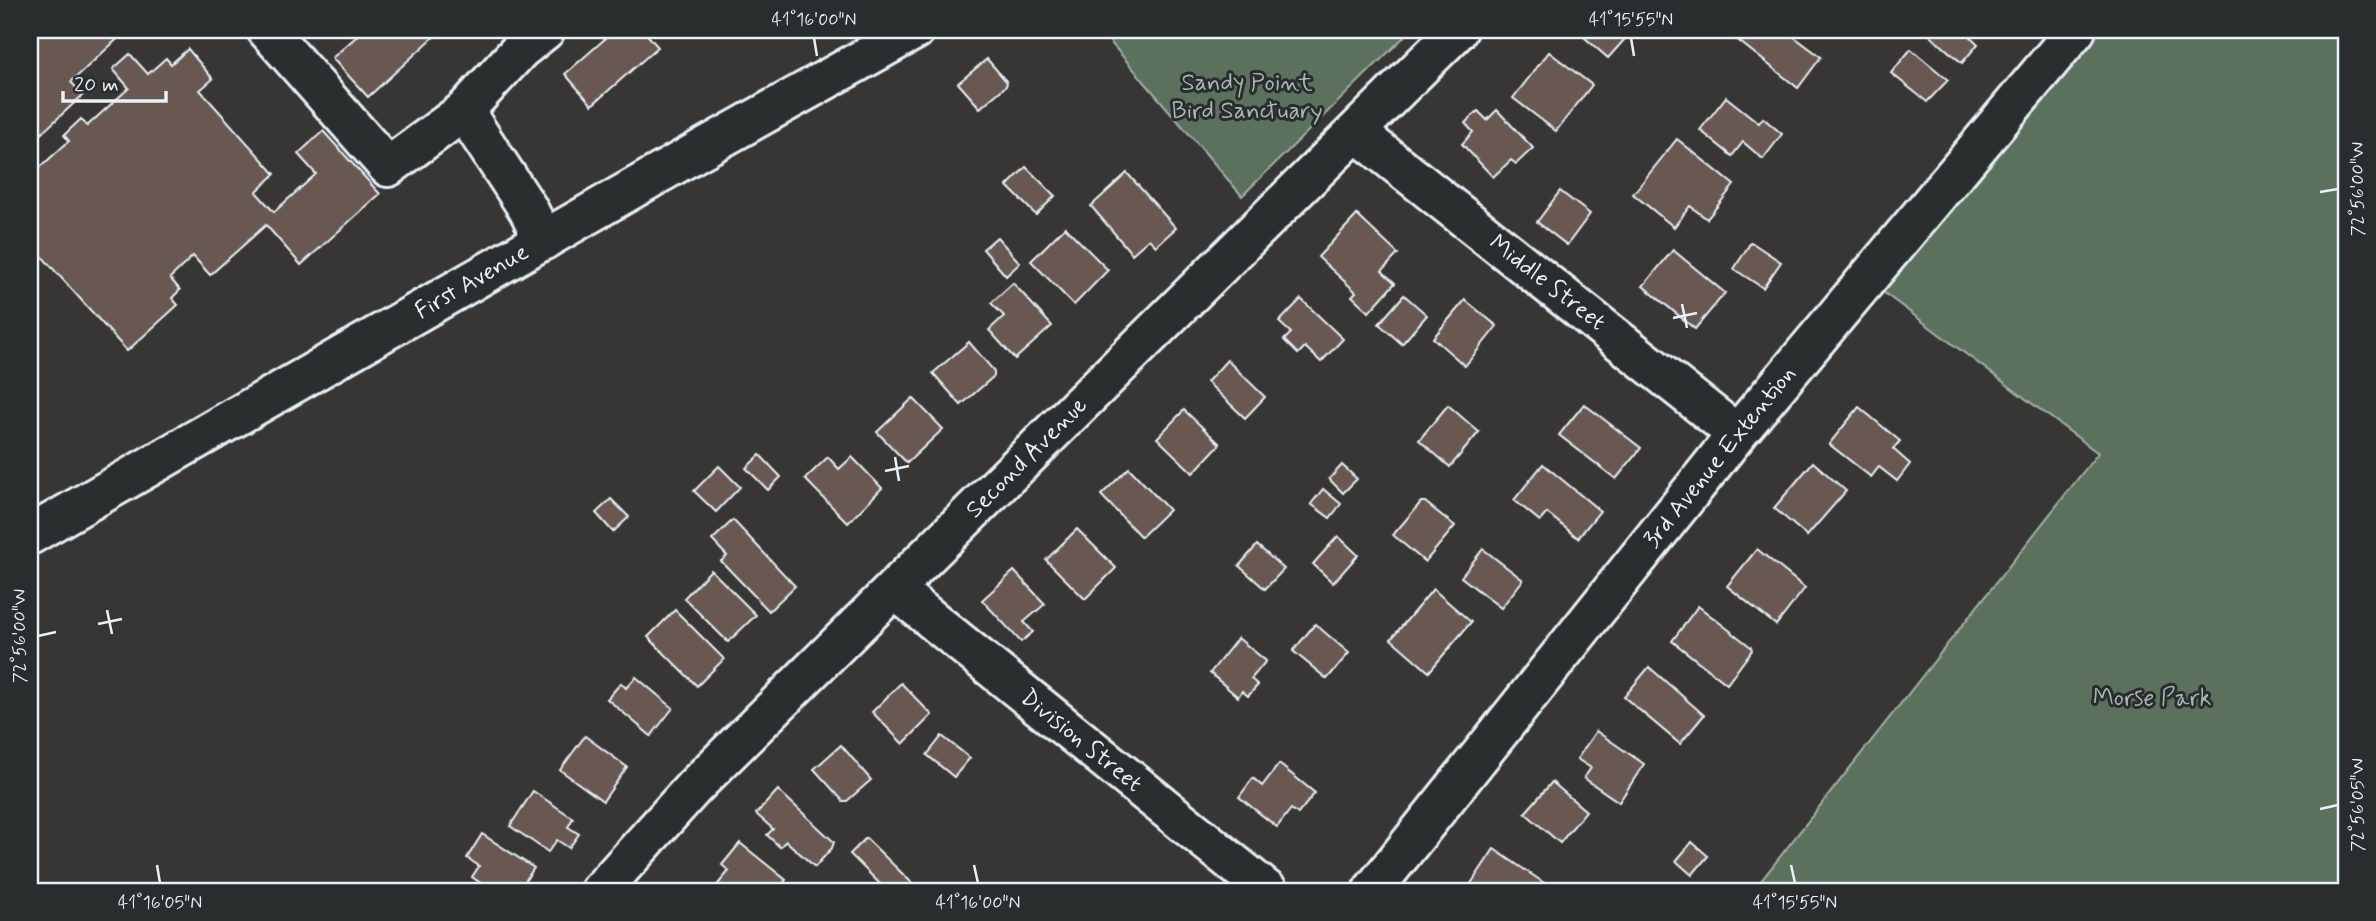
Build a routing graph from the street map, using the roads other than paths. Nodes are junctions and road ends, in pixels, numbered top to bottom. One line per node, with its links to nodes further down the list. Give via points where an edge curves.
1 (267, 30): 6 (street, via 388,167)
2 (915, 30): 8 (street, First Avenue)
3 (1458, 30): 7 (street, Second Avenue)
4 (2076, 30): 9 (street, 3rd Avenue Extention)
5 (523, 36): 6 (street)
6 (464, 111): 8 (street)
7 (1356, 132): 9 (street, Middle Street); 11 (street, Second Avenue)
8 (544, 240): 10 (street, First Avenue)
9 (1737, 434): 14 (street, 3rd Avenue Extention)
10 (30, 535)
11 (894, 589): 12 (street, Second Avenue, via 694,787); 13 (street, Division Street)
12 (600, 891)
13 (1268, 891)
14 (1373, 891)

